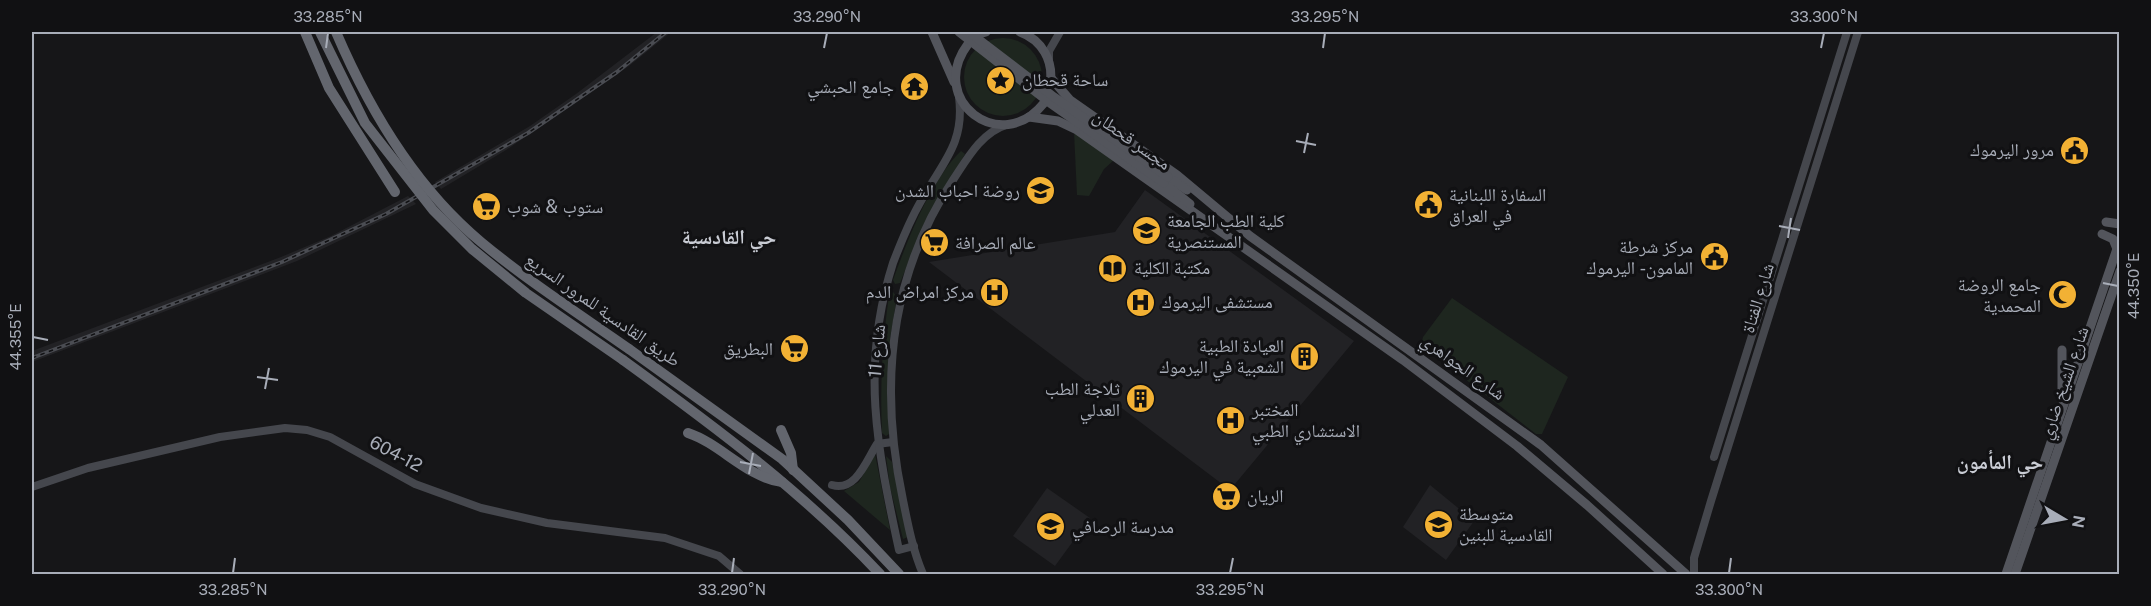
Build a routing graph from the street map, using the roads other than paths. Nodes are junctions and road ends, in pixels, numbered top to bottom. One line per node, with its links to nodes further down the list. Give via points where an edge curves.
1 (305, 32): 21 (highway, via 329,88)
2 (320, 32): 41 (highway, طريق القادسية للمرور السريع, bridge, via 365,123 433,210 472,249 526,293 713,425)
3 (336, 32): 40 (highway, طريق القادسية للمرور السريع, bridge, via 377,116 395,143 419,176 479,240)
4 (932, 32): 14 (main road)
5 (959, 32): 20 (main road, مجسر قحطان, bridge, via 1067,116)
6 (978, 32): 20 (main road, مجسر قحطان, bridge, via 1063,103)
7 (1020, 32): 12 (main road, via 1040,45)
8 (1060, 32): 12 (street, via 1049,51)
9 (1847, 32): 27 (street, شارع الفتاة)
10 (1858, 32): 29 (street, شارع الفتاة)
11 (968, 44): 14 (main road, via 956,64)
12 (1049, 62): 13 (main road)
13 (1051, 78): 15 (main road); 22 (main road, via 1070,100 1177,175)
14 (956, 87): 16 (main road)
15 (1050, 89)
16 (959, 98): 19 (main road, via 978,118); 31 (street, شارع 11, via 960,126 955,147 914,213)
17 (1044, 103): 18 (main road)
18 (1029, 117): 19 (main road); 23 (main road, via 1069,125)
19 (1006, 125): 32 (street, شارع 11, via 986,136 946,190 928,223)
20 (1166, 180): 22 (main road, مجسر قحطان); 23 (main road, مجسر قحطان)
21 (395, 192)
22 (1207, 202): 50 (main road, شارع الجواهري, via 1541,445)
23 (1197, 213): 49 (main road, شارع الجواهري, via 1517,446)
24 (2106, 222): 25 (main road)
25 (2120, 224)
26 (2102, 234): 28 (main road)
27 (1780, 245): 29 (street); 39 (street, شارع الفتاة)
28 (2118, 245): 34 (main road, شارع الشيخ ضاري)
29 (1790, 248): 51 (street, شارع الفتاة, via 1694,558)
30 (2120, 271): 53 (main road, شارع الشيخ ضاري)
31 (886, 287): 32 (street); 38 (street, شارع 11, via 875,366 873,406)
32 (903, 291): 37 (street, شارع 11, via 890,374)
33 (2062, 350): 34 (main road)
34 (2060, 414): 52 (main road, شارع الشيخ ضاري)
35 (781, 430): 40 (highway)
36 (688, 433): 41 (highway, via 716,445 758,475)
37 (893, 442): 38 (street); 44 (street, شارع 11)
38 (877, 444): 42 (street, via 852,482); 44 (street, شارع 11, via 899,550)
39 (1714, 457)
40 (793, 470): 47 (highway, طريق القادسية للمرور السريع)
41 (783, 482): 46 (highway, طريق القادسية للمرور السريع, via 834,526)
42 (832, 485)
43 (32, 487): 45 (street, 604-12, via 88,468 220,437 307,430 330,437 415,484 481,508 547,523 665,538 719,556)
44 (914, 546): 48 (street, شارع 11)
45 (740, 574)
46 (880, 574)
47 (899, 574)
48 (923, 574)
49 (1663, 574)
50 (1686, 574)
51 (1694, 574)
52 (2006, 574)
53 (2015, 574)

